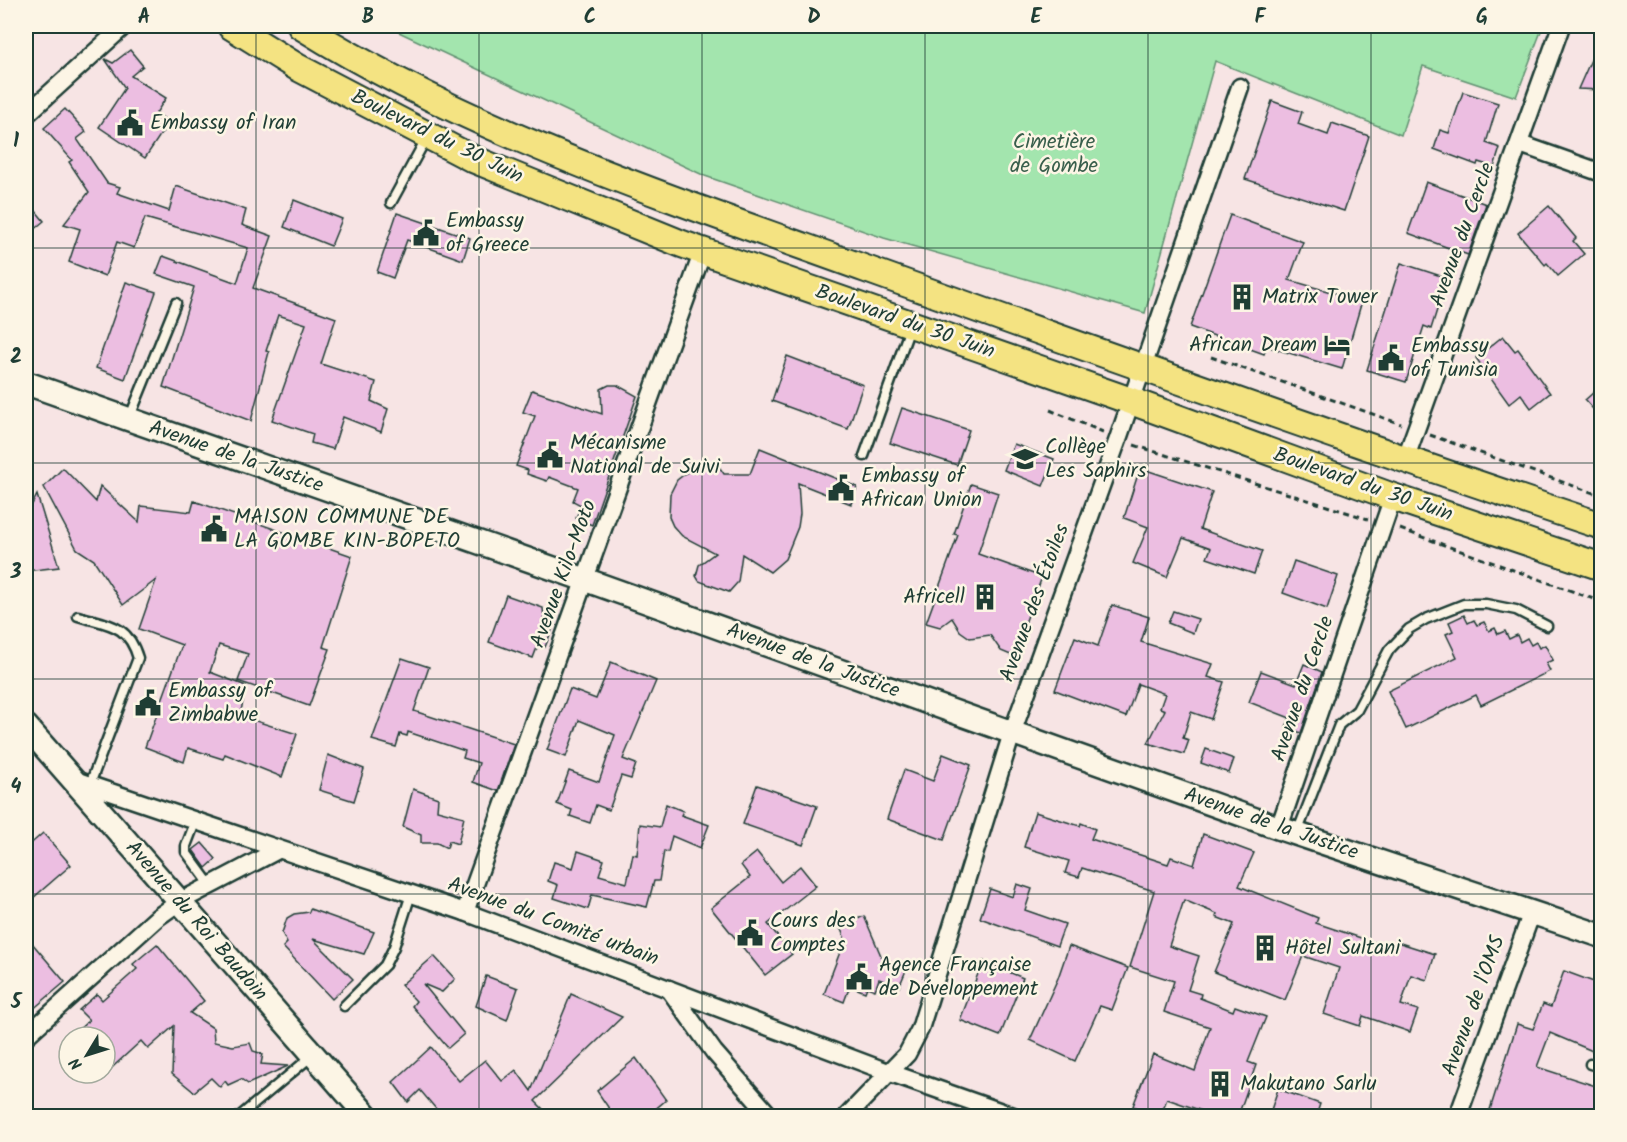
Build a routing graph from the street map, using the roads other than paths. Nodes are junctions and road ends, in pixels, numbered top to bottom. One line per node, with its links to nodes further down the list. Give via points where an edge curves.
1 (124, 26): 6 (street)
2 (231, 26): 7 (main road, Boulevard du 30 Juin, via 297,67)
3 (301, 26): 14 (main road, Boulevard du 30 Juin, via 452,108 575,164)
4 (1561, 26): 8 (street, Avenue du Cercle)
5 (1240, 87): 14 (street, Avenue des Étoiles)
6 (26, 115)
7 (428, 135): 10 (lane); 11 (main road, Boulevard du 30 Juin, via 473,159)
8 (1520, 144): 9 (street); 19 (street, Avenue du Cercle)
9 (1602, 173)
10 (391, 203)
11 (703, 251): 13 (main road, Boulevard du 30 Juin); 23 (street, Avenue Kilo-Moto)
12 (176, 303): 17 (lane)
13 (912, 324): 16 (main road, Boulevard du 30 Juin); 18 (lane)
14 (1142, 369): 16 (street, Avenue des Étoiles); 19 (main road, Boulevard du 30 Juin)
15 (26, 383): 17 (main road, Avenue de la Justice)
16 (1131, 401): 20 (main road, Boulevard du 30 Juin); 27 (street, Avenue des Étoiles)
17 (129, 420): 23 (main road, Avenue de la Justice)
18 (864, 456)
19 (1405, 460): 21 (main road, Boulevard du 30 Juin)
20 (1393, 498): 22 (main road, Boulevard du 30 Juin); 30 (street, Avenue du Cercle)
21 (1602, 527)
22 (1602, 566)
23 (586, 580): 27 (main road, Avenue de la Justice); 35 (street, Avenue Kilo-Moto)
24 (78, 616): 28 (lane, via 122,629 134,643 138,658)
25 (1547, 626): 30 (lane, via 1516,610 1464,604 1409,629 1389,650 1357,710 1339,725)
26 (26, 726): 28 (main road, Avenue du Roi Baudoin)
27 (1012, 733): 30 (main road, Avenue de la Justice); 44 (street, Avenue des Étoiles, via 920,1029 907,1054)
28 (82, 782): 29 (street, Avenue du Comité urbain); 34 (main road, Avenue du Roi Baudoin)
29 (196, 820): 31 (street, Avenue du Comité urbain); 32 (lane, via 186,852)
30 (1288, 831): 36 (main road, Avenue de la Justice)
31 (278, 850): 32 (street); 33 (street, Avenue du Comité urbain)
32 (211, 886): 34 (street)
33 (411, 894): 35 (street, Avenue du Comité urbain); 39 (lane, via 385,964)
34 (179, 902): 40 (street); 41 (main road, Avenue du Roi Baudoin)
35 (465, 912): 38 (street, Avenue du Comité urbain)
36 (1532, 912): 37 (main road, Avenue de la Justice); 50 (street, Avenue de l'OMS)
37 (1602, 936)
38 (669, 989): 44 (street, Avenue du Comité urbain); 47 (street, via 714,1052)
39 (344, 1006)
40 (26, 1036)
41 (313, 1055): 45 (lane); 46 (main road, Avenue du Roi Baudoin)
42 (1590, 1064): 43 (lane)
43 (1602, 1067)
44 (888, 1072): 48 (street, Avenue des Étoiles); 49 (street, Avenue du Comité urbain)
45 (240, 1116)
46 (367, 1116)
47 (770, 1116)
48 (847, 1116)
49 (1013, 1116)
50 (1458, 1116)

